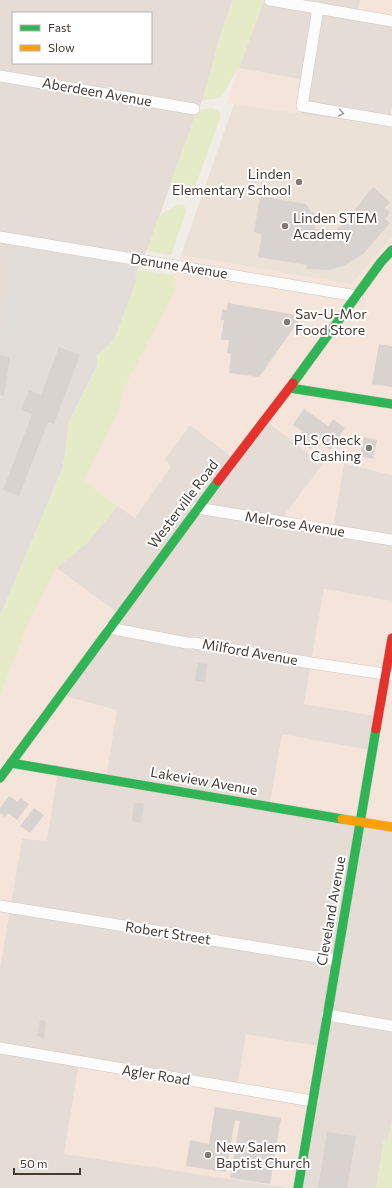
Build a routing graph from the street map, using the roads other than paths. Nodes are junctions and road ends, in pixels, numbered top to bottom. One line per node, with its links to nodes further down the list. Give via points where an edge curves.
1 (270, 0): 2 (street)
2 (318, 8): 3 (street); 6 (street, one-way to 6, via 302,106)
3 (392, 21)
4 (0, 76): 5 (street, Aberdeen Avenue)
5 (194, 109)
6 (392, 122)
7 (0, 236): 9 (street, Denune Avenue)
8 (392, 250): 9 (main road, Westerville Road)
9 (357, 296): 10 (main road, Westerville Road)
10 (290, 388): 11 (main road); 12 (main road, Westerville Road)
11 (392, 404)
12 (197, 508): 13 (street, Melrose Avenue); 14 (main road, Westerville Road)
13 (392, 540)
14 (109, 628): 16 (street, Milford Avenue, via 187,643 194,642); 17 (main road, Westerville Road)
15 (392, 638): 16 (main road, Cleveland Avenue)
16 (389, 674): 19 (main road, Cleveland Avenue)
17 (11, 763): 18 (main road, Westerville Road); 19 (main road, Lakeview Avenue)
18 (0, 778)
19 (360, 821): 20 (main road, Lakeview Avenue); 22 (main road, Cleveland Avenue)
20 (392, 827)
21 (0, 906): 22 (street, Robert Street)
22 (336, 960): 23 (main road, Cleveland Avenue)
23 (327, 1015): 24 (street); 26 (main road, Cleveland Avenue)
24 (392, 1026)
25 (0, 1048): 26 (street, Agler Road)
26 (312, 1101): 27 (main road, Cleveland Avenue)
27 (298, 1188)

